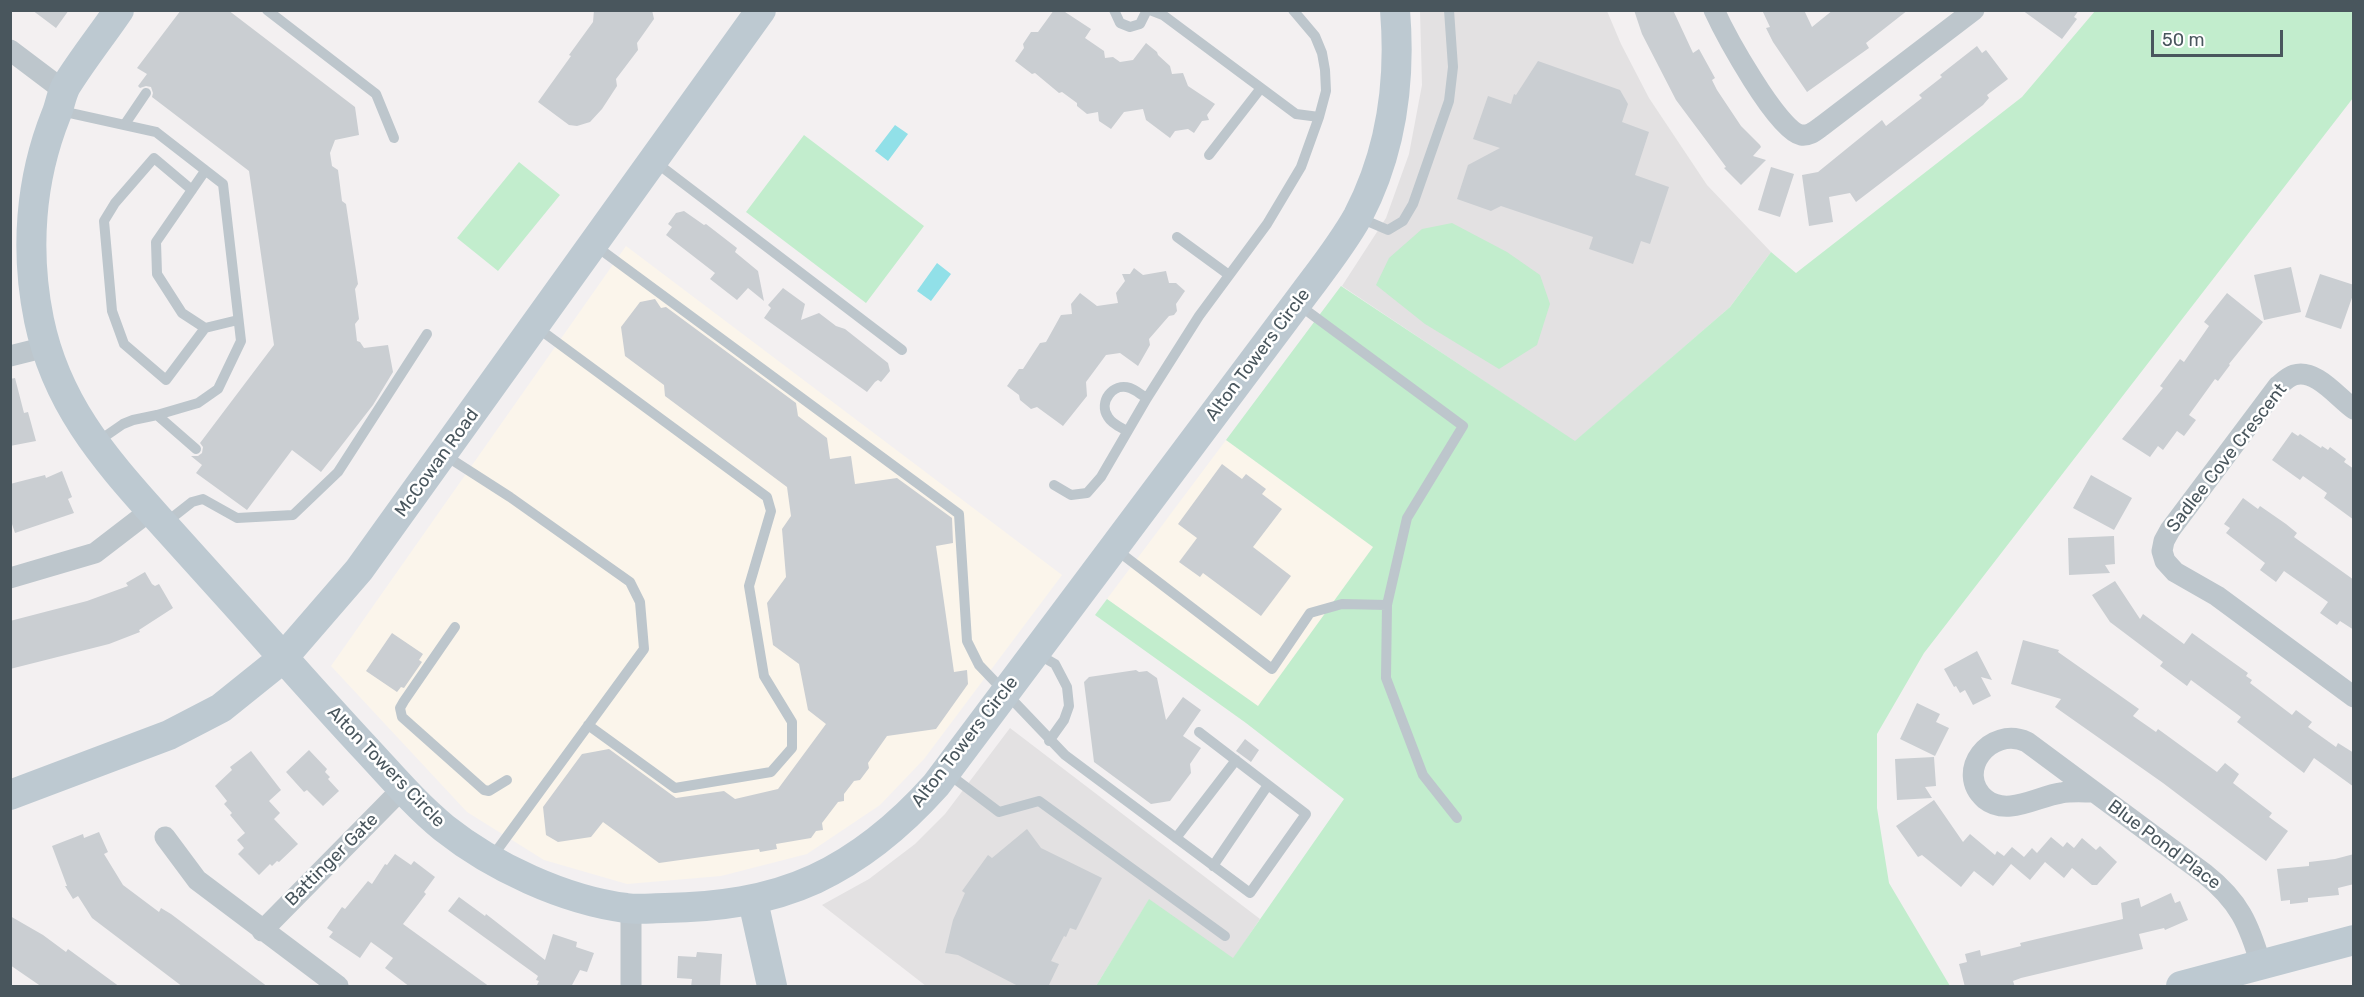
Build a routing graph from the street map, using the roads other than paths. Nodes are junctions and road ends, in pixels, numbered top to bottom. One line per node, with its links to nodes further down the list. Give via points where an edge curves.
1 (120, 10): 14 (street, Alton Towers Circle)
2 (267, 10): 17 (lane, via 376,94)
3 (761, 10): 19 (street, McCowan Road)
4 (1114, 10): 5 (lane, via 1120,23 1130,27 1140,24)
5 (1149, 10): 12 (lane, via 1163,15)
6 (1293, 10): 15 (lane, via 1315,36 1322,53 1326,91)
7 (1395, 10): 22 (street, Alton Towers Circle, via 1397,74 1391,126)
8 (1449, 10): 22 (lane, via 1453,67 1449,101 1413,204 1403,220 1388,230)
9 (1714, 10): 10 (street, via 1736,54 1791,131 1801,135 1822,126)
10 (1974, 10)
11 (10, 50): 14 (street)
12 (1261, 88): 15 (lane, via 1296,114); 18 (lane)
13 (146, 93): 16 (lane)
14 (61, 100): 16 (lane); 31 (street, Alton Towers Circle, via 42,156 32,224 35,300)
15 (1319, 117): 25 (lane, via 1301,166 1267,224)
16 (125, 124): 20 (lane, via 156,132)
17 (394, 138)
18 (1209, 155)
19 (653, 160): 24 (street, McCowan Road); 32 (lane)
20 (205, 171): 21 (lane); 27 (lane, via 223,184)
21 (192, 190): 29 (lane, via 156,242 158,274 182,313); 29 (lane, via 154,158 115,203 104,221 112,311 124,344 166,380)
22 (1357, 217): 26 (street, Alton Towers Circle)
23 (1177, 237): 25 (lane)
24 (593, 244): 28 (street, McCowan Road); 49 (lane, via 959,514 967,641 979,665)
25 (1229, 275): 34 (lane)
26 (1297, 303): 43 (street, Alton Towers Circle); 45 (lane, via 1463,426 1407,518)
27 (238, 320): 29 (lane); 36 (lane, via 241,341 218,389 198,403)
28 (535, 326): 40 (street, McCowan Road); 51 (lane, via 767,497 771,511 749,586 764,676 792,722 792,748 771,772 675,788)
29 (205, 328)
30 (427, 333): 42 (lane, via 338,472 293,515 237,519 203,499)
31 (46, 346): 33 (street); 38 (street, Alton Towers Circle, via 63,392)
32 (902, 350)
33 (10, 356)
34 (1147, 398): 37 (lane); 37 (lane, via 1123,387 1107,397 1107,417)
35 (2354, 409): 50 (street, Sadlee Cove Crescent, via 2312,377 2292,376 2278,386 2170,530 2162,551 2175,573 2217,596)
36 (157, 415): 38 (lane, via 123,424); 39 (lane)
37 (1127, 431): 41 (lane, via 1101,477 1087,493 1071,495)
38 (94, 444): 42 (street, Alton Towers Circle)
39 (196, 449)
40 (443, 454): 48 (street, McCowan Road, via 359,570); 51 (lane, via 630,582 640,602 644,649)
41 (1054, 485)
42 (157, 517): 44 (street, via 95,552); 48 (street, Alton Towers Circle)
43 (1114, 548): 45 (lane, via 1272,669 1310,613 1341,604); 47 (street, Alton Towers Circle)
44 (10, 578)
45 (1387, 605): 61 (lane, via 1386,678 1423,775)
46 (455, 627): 56 (lane, via 404,701 400,708 402,717 484,790 489,792)
47 (1035, 652): 49 (street, Alton Towers Circle); 53 (lane, via 1055,664 1067,687 1067,713)
48 (282, 658): 58 (street, Alton Towers Circle); 60 (street, McCowan Road, via 220,708 168,735)
49 (1005, 692): 53 (lane); 55 (street, Alton Towers Circle)
50 (2354, 697)
51 (588, 725): 64 (lane)
52 (1200, 732): 54 (lane)
53 (1049, 741): 63 (lane)
54 (1236, 760): 57 (lane); 63 (lane)
55 (946, 772): 66 (street, Alton Towers Circle, via 905,817 859,853 816,879); 69 (lane, via 999,812 1039,801)
56 (507, 780)
57 (1268, 785): 65 (lane); 65 (lane, via 1305,814 1250,893)
58 (402, 789): 64 (street, Alton Towers Circle, via 444,828); 68 (street, Battinger Gate)
59 (2093, 792): 59 (street, Blue Pond Place, via 2019,739 1994,742 1979,755 1975,766 1978,789 1997,805 2008,807 2061,792); 71 (street, Blue Pond Place, via 2230,896 2253,934)
60 (10, 795)
61 (1457, 818)
62 (165, 837): 68 (street, via 197,880)
63 (1176, 838): 65 (lane)
64 (490, 859): 67 (street, Alton Towers Circle, via 560,892)
65 (1213, 866)
66 (753, 901): 67 (street, Alton Towers Circle); 74 (street)
67 (631, 909): 73 (street)
68 (262, 931): 72 (street)
69 (1225, 936)
70 (2354, 940): 71 (street)
71 (2261, 965): 75 (street)
72 (338, 987)
73 (631, 987)
74 (772, 987)
75 (2181, 987)

